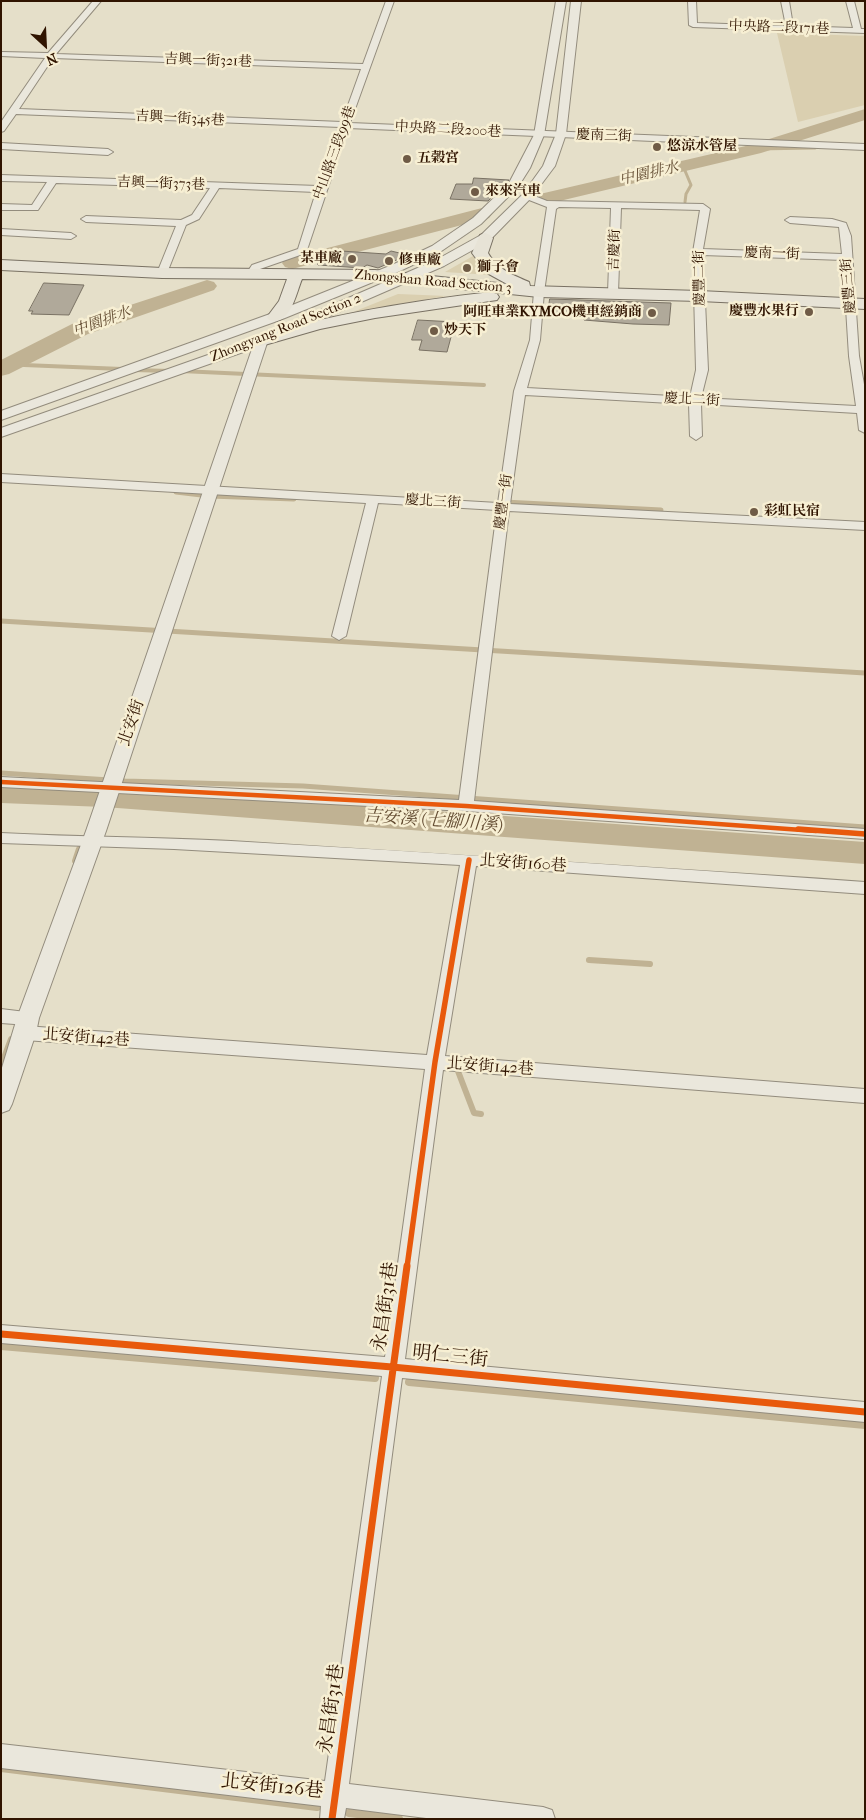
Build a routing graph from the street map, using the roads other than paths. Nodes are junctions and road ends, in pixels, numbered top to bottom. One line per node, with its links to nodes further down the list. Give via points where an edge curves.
1 (97, 1): 11 (street)
2 (390, 1): 12 (street, 中山路三段99巷)
3 (561, 1): 16 (street, Zhongyang Road Section 2)
4 (576, 1): 16 (street, Zhongyang Road Section 2, via 572,58)
5 (692, 1): 8 (street, 中央路二段171巷, via 693,25)
6 (785, 1): 8 (street)
7 (850, 1): 9 (street)
8 (790, 28): 9 (street, 中央路二段171巷)
9 (861, 31)
10 (1, 54): 11 (street)
11 (50, 56): 12 (street, 吉興一街321巷); 13 (street)
12 (366, 66): 14 (street, 中山路三段99巷)
13 (15, 111): 14 (street, 吉興一街345巷); 15 (street)
14 (346, 126): 16 (street, 中央路二段200巷); 23 (street, 中山路三段99巷)
15 (1, 129)
16 (550, 134): 18 (street, 慶南三街); 24 (street, Zhongyang Road Section 2, via 549,166); 40 (street, Zhongyang Road Section 2, via 514,184 477,221 436,249)
17 (1, 146): 19 (street)
18 (865, 147)
19 (108, 152)
20 (1, 178): 21 (street, 吉興一街373巷)
21 (53, 180): 22 (street, 吉興一街373巷); 26 (street, via 36,208)
22 (216, 186): 23 (street, 吉興一街373巷); 30 (street, via 196,217)
23 (321, 189): 38 (street, 中山路三段99巷, via 302,251 256,267)
24 (527, 196): 25 (street, 慶豐二街, via 546,204); 33 (street, Zhongyang Road Section 2)
25 (557, 204): 27 (street, 慶豐二街); 42 (street, 慶豐一街, via 551,208)
26 (1, 207)
27 (616, 207): 34 (street, 慶豐二街, via 700,206 705,209); 43 (street, 吉慶街)
28 (86, 219): 30 (street)
29 (790, 220): 35 (street, 慶豐三街, via 843,225)
30 (182, 223): 37 (street)
31 (1, 232): 32 (street)
32 (71, 236)
33 (485, 238): 41 (street, Zhongyang Road Section 2); 42 (main road, via 480,253 485,263 507,279)
34 (698, 252): 35 (street, 慶南一街); 44 (street, 慶豐二街)
35 (846, 256): 45 (street, 慶豐三街)
36 (1, 265): 37 (main road, Zhongshan Road Section 3)
37 (162, 273): 38 (main road, Zhongshan Road Section 3)
38 (251, 274): 39 (main road, Zhongshan Road Section 3)
39 (297, 274): 40 (main road, Zhongshan Road Section 3); 46 (main road, via 287,302)
40 (375, 275): 41 (main road, Zhongshan Road Section 3); 46 (street, Zhongyang Road Section 2)
41 (407, 277): 42 (main road, Zhongshan Road Section 3); 47 (street, Zhongyang Road Section 2)
42 (539, 292): 43 (main road, Zhongshan Road Section 3); 47 (main road, via 437,302 345,318); 48 (street, 慶豐一街, via 535,340)
43 (612, 293): 44 (main road, Zhongshan Road Section 3)
44 (700, 296): 45 (main road, Zhongshan Road Section 3); 49 (street, 慶豐二街, via 702,370)
45 (858, 304): 50 (street, 慶豐三街, via 854,356)
46 (275, 317): 51 (street, Zhongyang Road Section 2)
47 (261, 341): 53 (street, Zhongyang Road Section 2); 56 (street, 北安街)
48 (520, 391): 49 (street, 慶北二街); 58 (street, 慶豐一街)
49 (694, 400): 50 (street, 慶北二街); 54 (street, 慶豐二街)
50 (863, 410): 52 (street, 慶豐三街)
51 (1, 416)
52 (865, 430)
53 (1, 433)
54 (696, 436)
55 (1, 478): 56 (street, 慶北三街)
56 (212, 491): 57 (street, 慶北三街); 62 (street, 北安街)
57 (373, 498): 58 (street, 慶北三街); 60 (street)
58 (503, 507): 59 (street, 慶北三街); 63 (street, 慶豐一街)
59 (865, 526)
60 (339, 636)
61 (1, 782): 62 (street)
62 (107, 796): 63 (street); 65 (street, 北安街)
63 (466, 806): 64 (street)
64 (865, 834)
65 (94, 837): 66 (street, 北安街160巷); 67 (street, 北安街160巷, via 411,859); 70 (street, 北安街)
66 (1, 838)
67 (469, 860): 68 (street, 北安街160巷); 71 (street, 永昌街31巷)
68 (865, 888)
69 (1, 1016): 70 (street, 北安街142巷)
70 (26, 1026): 71 (street, 北安街142巷); 73 (street, 北安街)
71 (435, 1062): 72 (street, 北安街142巷); 75 (street, 永昌街31巷)
72 (865, 1096)
73 (1, 1104)
74 (1, 1334): 75 (street, 明仁三街)
75 (392, 1367): 76 (street, 明仁三街); 78 (street, 永昌街31巷)
76 (865, 1412)
77 (1, 1756): 78 (street, 北安街126巷)
78 (336, 1794): 79 (street, 永昌街31巷); 80 (street, 北安街126巷)
79 (332, 1819)
80 (542, 1819)

